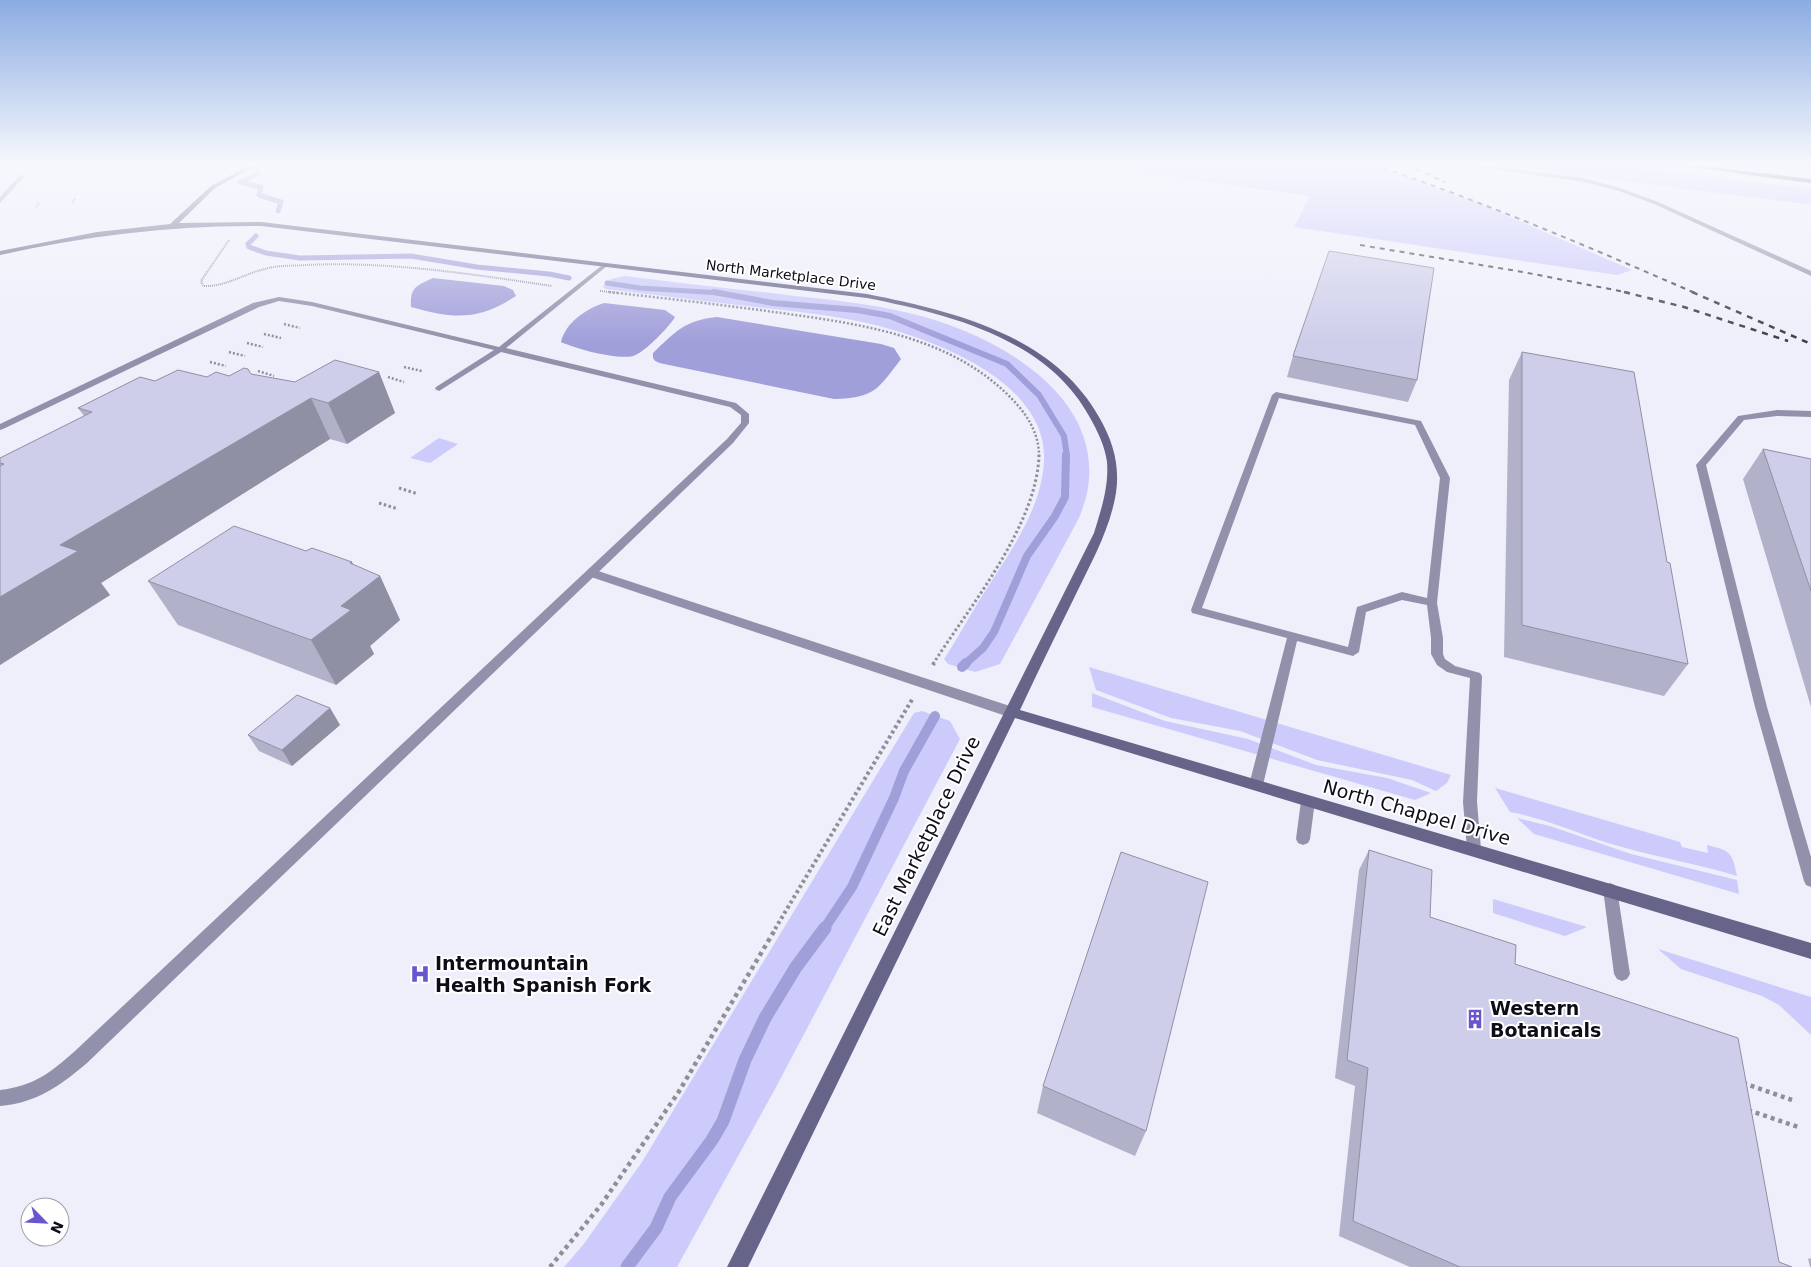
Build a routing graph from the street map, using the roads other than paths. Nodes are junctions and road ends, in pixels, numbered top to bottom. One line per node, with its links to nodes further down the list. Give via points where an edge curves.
1 (250, 224): 4 (street, North Marketplace Drive)
2 (262, 224): 6 (street, North Marketplace Drive)
3 (1702, 224): 7 (street)
4 (173, 225): 5 (street, North Marketplace Drive, via 90,235)
5 (0, 253)
6 (605, 265): 8 (lane); 11 (street, North Marketplace Drive, via 867,296 947,314 982,326 1029,351 1068,381)
7 (1811, 274)
8 (502, 348): 9 (lane); 12 (lane, via 280,299 256,305); 13 (lane, via 732,405 745,414 745,423 730,441)
9 (439, 389)
10 (1811, 414): 21 (lane, via 1777,412 1741,418 1700,465 1761,707)
11 (1096, 416): 16 (street, East Marketplace Drive, via 1112,464 1112,490 1100,533)
12 (0, 427)
13 (592, 573): 16 (street); 25 (lane, via 81,1057 51,1083 22,1097)
14 (1432, 603): 15 (lane, via 1402,596 1361,610 1353,652); 15 (lane, via 1445,478 1418,423 1276,395 1196,610); 20 (lane, via 1437,654 1441,662 1476,676 1470,802)
15 (1293, 636): 17 (lane)
16 (1010, 712): 17 (street, North Chappel Drive); 26 (street, East Marketplace Drive)
17 (1256, 786): 18 (street, North Chappel Drive)
18 (1308, 801): 19 (lane); 20 (street, North Chappel Drive)
19 (1303, 839)
20 (1474, 849): 22 (street, North Chappel Drive)
21 (1811, 880)
22 (1610, 889): 23 (street, North Chappel Drive); 24 (lane)
23 (1811, 951)
24 (1622, 974)
25 (0, 1098)
26 (737, 1267)

